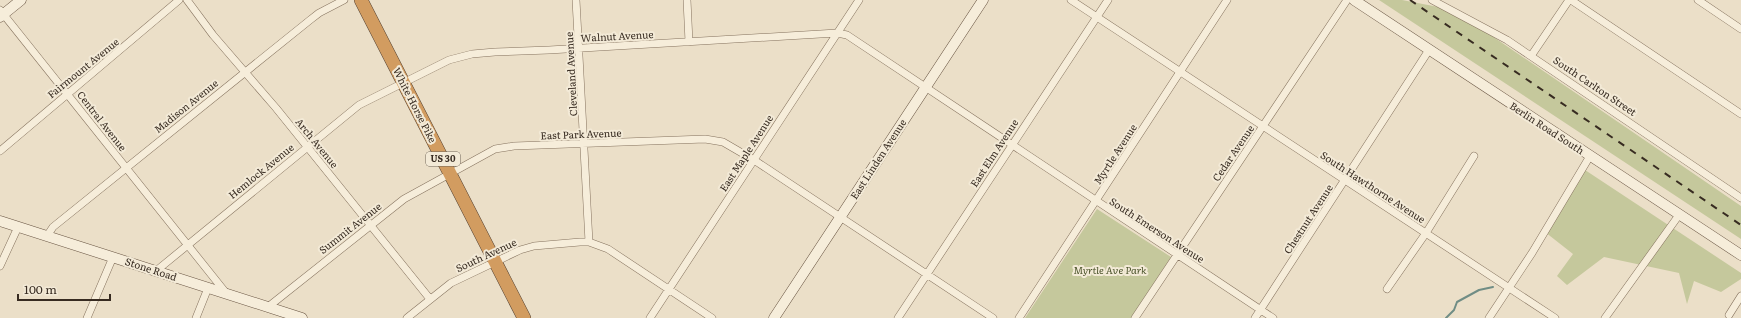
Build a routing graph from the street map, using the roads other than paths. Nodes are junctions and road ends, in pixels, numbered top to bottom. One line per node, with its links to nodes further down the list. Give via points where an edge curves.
1 (21, 0): 18 (street)
2 (179, 0): 30 (street, Fairmount Avenue, via 128,45)
3 (187, 0): 26 (street, Arch Avenue, via 213,35)
4 (344, 0): 26 (street, Madison Avenue, via 319,13)
5 (361, 0): 28 (highway, White Horse Pike / US 30)
6 (576, 0): 23 (street, Cleveland Avenue)
7 (687, 0): 22 (street)
8 (859, 0): 21 (street, East Maple Avenue)
9 (983, 0): 29 (street, East Linden Avenue)
10 (1071, 0): 19 (street, South Hawthorne Avenue)
11 (1108, 0): 19 (street, East Elm Avenue)
12 (1227, 0): 27 (street, Myrtle Avenue)
13 (1347, 0): 32 (street, Cedar Avenue)
14 (1354, 0): 24 (street, Berlin Road South)
15 (1432, 0): 25 (street, South Carlton Street)
16 (1570, 0): 25 (street); 31 (street)
17 (1698, 0): 20 (street)
18 (1, 14): 30 (street, Central Avenue)
19 (1098, 17): 27 (street, South Hawthorne Avenue); 34 (street, East Elm Avenue)
20 (1741, 29)
21 (837, 33): 22 (street, Walnut Avenue); 29 (street, South Emerson Avenue, via 847,35); 39 (street, East Maple Avenue)
22 (689, 42): 23 (street, Walnut Avenue)
23 (579, 48): 28 (street, Walnut Avenue, via 472,54 449,60); 33 (street, Cleveland Avenue)
24 (1429, 50): 38 (street, Berlin Road South); 42 (street, Chestnut Avenue)
25 (1531, 56): 43 (street, South Carlton Street)
26 (246, 71): 35 (street, Arch Avenue); 40 (street, Madison Avenue)
27 (1180, 71): 32 (street, South Hawthorne Avenue); 44 (street, Myrtle Avenue)
28 (403, 82): 35 (street, Hemlock Avenue, via 359,105); 41 (highway, White Horse Pike / US 30)
29 (925, 87): 34 (street, South Emerson Avenue); 46 (street, East Linden Avenue)
30 (67, 93): 36 (street, Fairmount Avenue); 40 (street, Central Avenue)
31 (1741, 114)
32 (1263, 126): 42 (street, South Hawthorne Avenue); 54 (street, Cedar Avenue)
33 (584, 145): 39 (street, East Park Avenue, via 705,139 719,141); 41 (street, East Park Avenue, via 514,146 495,149); 52 (street, Cleveland Avenue)
34 (1011, 145): 44 (street, South Emerson Avenue); 60 (street, East Elm Avenue)
35 (308, 147): 48 (street, Arch Avenue); 53 (street, Hemlock Avenue)
36 (0, 151)
37 (1474, 156): 50 (street)
38 (1590, 156): 45 (street, Berlin Road South); 62 (street)
39 (754, 160): 46 (street); 63 (street, East Maple Avenue)
40 (126, 168): 51 (street, Madison Avenue, via 53,227); 53 (street, Central Avenue)
41 (450, 173): 48 (street, Summit Avenue, via 404,199); 57 (highway, White Horse Pike / US 30)
42 (1345, 181): 50 (street, South Hawthorne Avenue); 69 (street, Chestnut Avenue)
43 (1741, 198)
44 (1096, 201): 54 (street, South Emerson Avenue); 81 (street, Myrtle Avenue)
45 (1679, 215): 55 (street, Berlin Road South); 87 (street)
46 (840, 216): 60 (street); 78 (street, East Linden Avenue)
47 (0, 221): 49 (street, Stone Road)
48 (369, 225): 67 (street, Arch Avenue); 68 (street, Summit Avenue)
49 (18, 227): 51 (street, Stone Road); 58 (street)
50 (1426, 233): 62 (street, South Hawthorne Avenue); 64 (street)
51 (47, 236): 56 (street, Stone Road)
52 (589, 242): 57 (street, South Avenue, via 534,246); 63 (street, South Avenue, via 608,249)
53 (187, 244): 59 (street, Hemlock Avenue); 65 (street, Central Avenue)
54 (1177, 255): 69 (street, South Emerson Avenue); 82 (street, Cedar Avenue)
55 (1741, 255)
56 (113, 257): 59 (street, Stone Road); 71 (street)
57 (495, 261): 67 (street, South Avenue, via 462,276); 75 (highway, White Horse Pike / US 30)
58 (0, 266)
59 (156, 271): 61 (street, Stone Road)
60 (926, 274): 79 (street, East Elm Avenue); 80 (street)
61 (208, 288): 65 (street, Stone Road); 72 (street)
62 (1509, 288): 85 (street); 86 (street, South Hawthorne Avenue)
63 (669, 289): 76 (street, East Maple Avenue); 77 (street, South Avenue)
64 (1387, 289)
65 (226, 293): 68 (street, Stone Road)
66 (1741, 296): 70 (street)
67 (430, 299): 74 (street, South Avenue)
68 (268, 307): 73 (street, Stone Road)
69 (1260, 310): 83 (street, Chestnut Avenue); 84 (street, South Emerson Avenue)
70 (1729, 315)
71 (87, 318)
72 (196, 318)
73 (302, 318)
74 (407, 318)
75 (524, 318)
76 (650, 318)
77 (712, 318)
78 (774, 318)
79 (898, 318)
80 (993, 318)
81 (1019, 318)
82 (1135, 318)
83 (1254, 318)
84 (1273, 318)
85 (1489, 318)
86 (1555, 318)
87 (1605, 318)

